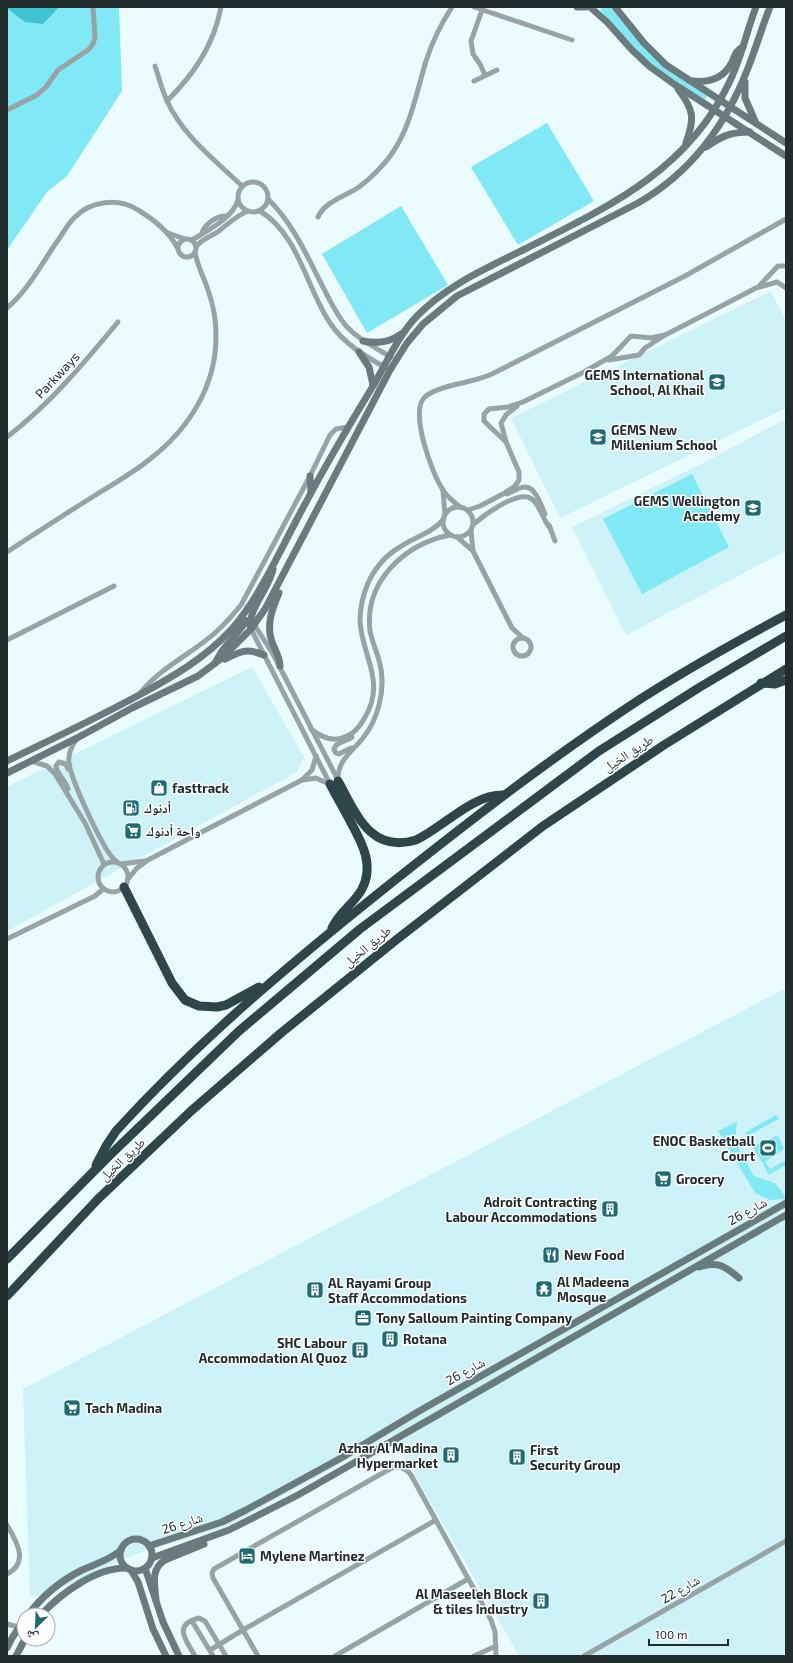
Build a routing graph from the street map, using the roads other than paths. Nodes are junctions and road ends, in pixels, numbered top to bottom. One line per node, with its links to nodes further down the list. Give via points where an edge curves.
1 (93, 7): 25 (street, via 95,37 88,50 58,70 37,95)
2 (221, 7): 22 (street, via 213,35 204,54 187,80)
3 (452, 7): 38 (street, via 430,48 411,116 397,144 384,163 367,180 324,208)
4 (474, 7): 11 (street)
5 (577, 7): 6 (street)
6 (586, 7)
7 (590, 7): 20 (street, via 608,22 640,58)
8 (615, 7): 18 (street, via 651,51)
9 (756, 7): 13 (street)
10 (770, 7): 17 (street)
11 (482, 10): 12 (street); 16 (street, via 471,41 473,54)
12 (572, 40)
13 (743, 47): 18 (street, via 736,52 728,68 717,78 704,82); 21 (street, via 734,73)
14 (155, 66): 22 (street)
15 (497, 70): 16 (street)
16 (485, 76): 19 (street)
17 (745, 76): 23 (street); 27 (street, via 745,98)
18 (687, 80): 21 (street)
19 (474, 81)
20 (674, 84): 24 (street); 30 (street, via 686,100 692,114 692,127)
21 (720, 100): 23 (street); 24 (street)
22 (167, 101): 33 (street, via 192,138)
23 (730, 107): 26 (street); 27 (street)
24 (715, 109): 26 (street); 30 (street)
25 (7, 110)
26 (725, 116): 28 (street); 31 (street)
27 (756, 123): 29 (street)
28 (750, 132): 31 (street, via 725,135); 32 (street)
29 (786, 143)
30 (685, 146): 52 (street, via 658,173 622,198 451,288 427,307)
31 (702, 149): 56 (street, via 674,178 646,198 457,296 423,324)
32 (786, 156)
33 (242, 186): 34 (street); 35 (street, via 259,182 267,190)
34 (238, 199): 36 (street, via 240,205); 42 (street, via 235,208 227,216 220,216)
35 (269, 200): 37 (street); 54 (street, via 300,240 339,316)
36 (248, 211): 37 (street); 44 (street, via 204,239)
37 (260, 211): 55 (street, via 275,221 286,236 330,323 346,342)
38 (318, 217)
39 (786, 219): 65 (street, via 696,270 492,374 427,395 419,407 424,446 430,465)
40 (166, 232): 41 (street); 43 (street); 50 (street, via 143,213 128,205 107,203 87,208 73,218 25,289)
41 (186, 239): 42 (street); 43 (street)
42 (192, 240): 44 (street)
43 (177, 247): 45 (street, via 180,254)
44 (196, 250): 45 (street); 46 (street)
45 (187, 258): 46 (street)
46 (199, 266): 78 (street, via 213,306 216,349 207,385 190,418 166,445 143,465)
47 (786, 266): 48 (street, via 778,266)
48 (756, 288): 49 (street, via 777,282); 53 (street)
49 (786, 288)
50 (7, 308)
51 (118, 322): 62 (street, Parkways, via 61,389)
52 (404, 332): 54 (street, via 386,342); 56 (street)
53 (665, 335): 57 (street, via 639,355); 57 (street, via 651,338 631,336)
54 (363, 341): 56 (street)
55 (359, 352): 58 (street); 59 (street, via 369,367)
56 (393, 358): 58 (street)
57 (606, 360): 60 (street)
58 (387, 368): 59 (street); 79 (street)
59 (373, 385): 61 (street)
60 (523, 402): 63 (street, via 502,420); 63 (street, via 489,409 484,414 486,424)
61 (347, 427): 64 (street, via 332,432); 66 (street)
62 (7, 437)
63 (506, 442): 67 (street, via 520,477 517,484)
64 (310, 476): 66 (street); 94 (street, via 235,613 207,640 150,682)
65 (443, 490): 68 (street); 70 (street)
66 (311, 492): 82 (street, via 274,562 271,578)
67 (503, 494): 69 (street); 72 (street, via 524,487 533,491)
68 (460, 507): 69 (street); 70 (street, via 453,508)
69 (468, 510): 71 (street)
70 (444, 517): 74 (street, via 445,530); 95 (street, via 430,531 400,546 388,556 374,572 366,590 361,611 361,627 371,664 373,686 370,706)
71 (474, 524): 72 (street, via 491,510 524,496 535,501); 73 (street)
72 (550, 528): 76 (street)
73 (471, 531): 75 (street, via 465,536); 77 (street)
74 (450, 535): 75 (street); 98 (street, via 422,544 408,552 390,568 378,586 371,607 370,622 380,664 382,690 375,718)
75 (457, 537): 77 (street)
76 (556, 541)
77 (473, 551): 83 (street)
78 (7, 552)
79 (280, 581): 82 (street, via 270,600); 90 (street, via 280,590 269,624)
80 (114, 586): 86 (street)
81 (786, 615): 107 (highway, via 641,699)
82 (248, 622): 88 (street); 89 (street); 89 (street, via 244,619 245,623 222,651); 90 (street); 94 (street, via 221,640 193,664)
83 (512, 628): 85 (street); 87 (street)
84 (786, 636): 116 (highway, طريق الخيل, via 599,751 360,929 239,1031)
85 (523, 638): 87 (street, via 517,639); 87 (street, via 530,644 531,649 527,655 516,655)
86 (7, 640)
87 (513, 644)
88 (264, 655): 89 (street, via 242,651); 99 (street)
89 (215, 665): 97 (street)
90 (280, 666): 96 (street)
91 (786, 669): 93 (highway, طريق الخيل)
92 (786, 680): 93 (highway, via 774,684)
93 (761, 683): 124 (highway, طريق الخيل, via 543,826 287,1028 192,1111 98,1199)
94 (139, 695): 100 (street)
95 (359, 726): 96 (street, via 349,736 336,740 323,737); 98 (street, via 353,736 337,744 334,750 339,754)
96 (311, 729): 104 (street)
97 (77, 738): 101 (street); 105 (street, via 71,748 69,760)
98 (359, 743): 104 (street, via 343,760)
99 (316, 756): 103 (street, via 312,770); 104 (street)
100 (7, 761)
101 (31, 761): 102 (street); 106 (street, via 50,768)
102 (7, 773)
103 (302, 780): 104 (street, via 316,778); 108 (street)
104 (334, 782): 107 (highway, via 364,827 378,838 395,842 416,840 478,801); 113 (highway, via 364,846 368,867 362,889 340,914)
105 (78, 792): 106 (street, via 71,781 66,764 59,762 56,769 67,784); 109 (street, via 109,855)
106 (70, 795): 110 (street)
107 (504, 795): 113 (highway)
108 (148, 860): 109 (street); 111 (street, via 137,868)
109 (118, 863): 110 (street); 111 (street, via 127,870)
110 (104, 864): 112 (street, via 97,878)
111 (126, 883): 112 (street, via 119,891); 115 (highway, via 170,980 185,1000 204,1007 221,1006)
112 (103, 889): 114 (street, via 94,896)
113 (331, 932): 115 (highway)
114 (7, 939)
115 (274, 978): 116 (highway, via 203,1042 123,1124 106,1146)
116 (95, 1170): 121 (highway, طريق الخيل)
117 (786, 1203): 119 (street, شارع 26)
118 (786, 1214): 120 (street, شارع 26)
119 (729, 1234): 120 (street); 125 (street, شارع 26)
120 (724, 1249): 122 (street, شارع 26)
121 (7, 1259)
122 (685, 1272): 123 (street, via 717,1264); 126 (street, شارع 26)
123 (740, 1278)
124 (7, 1296)
125 (293, 1484): 126 (street, via 293,1492); 131 (street, شارع 26, via 222,1522)
126 (298, 1495): 129 (street, شارع 26)
127 (436, 1520): 137 (street); 142 (street); 142 (street, via 409,1472 394,1467 216,1566 212,1573 214,1578)
128 (7, 1525): 136 (street, via 17,1543 19,1554 16,1567)
129 (218, 1534): 133 (street, شارع 26); 138 (street, via 159,1565 154,1577)
130 (786, 1541): 159 (street, شارع 22)
131 (149, 1546): 132 (street, via 136,1539 126,1542); 133 (street)
132 (121, 1550): 135 (street, via 120,1558); 139 (street, via 60,1583)
133 (152, 1558): 134 (street)
134 (145, 1568): 135 (street); 138 (street)
135 (129, 1569): 140 (street, via 114,1569 86,1580); 150 (street, via 138,1582 154,1632)
136 (7, 1574)
137 (468, 1579): 145 (street, via 491,1620); 156 (street)
138 (156, 1600): 151 (street)
139 (34, 1607)
140 (50, 1607)
141 (192, 1621): 144 (street, via 203,1619); 148 (street); 152 (street, via 184,1626 182,1631)
142 (243, 1630): 144 (street); 155 (street)
143 (16, 1632): 147 (street)
144 (219, 1645): 148 (street); 154 (street)
145 (496, 1646): 157 (street); 158 (street)
146 (21, 1647): 149 (street)
147 (7, 1648)
148 (210, 1650): 153 (street)
149 (16, 1656)
150 (166, 1656)
151 (179, 1656)
152 (195, 1656)
153 (213, 1656)
154 (226, 1656)
155 (258, 1656)
156 (337, 1656)
157 (474, 1656)
158 (496, 1656)
159 (584, 1656)

